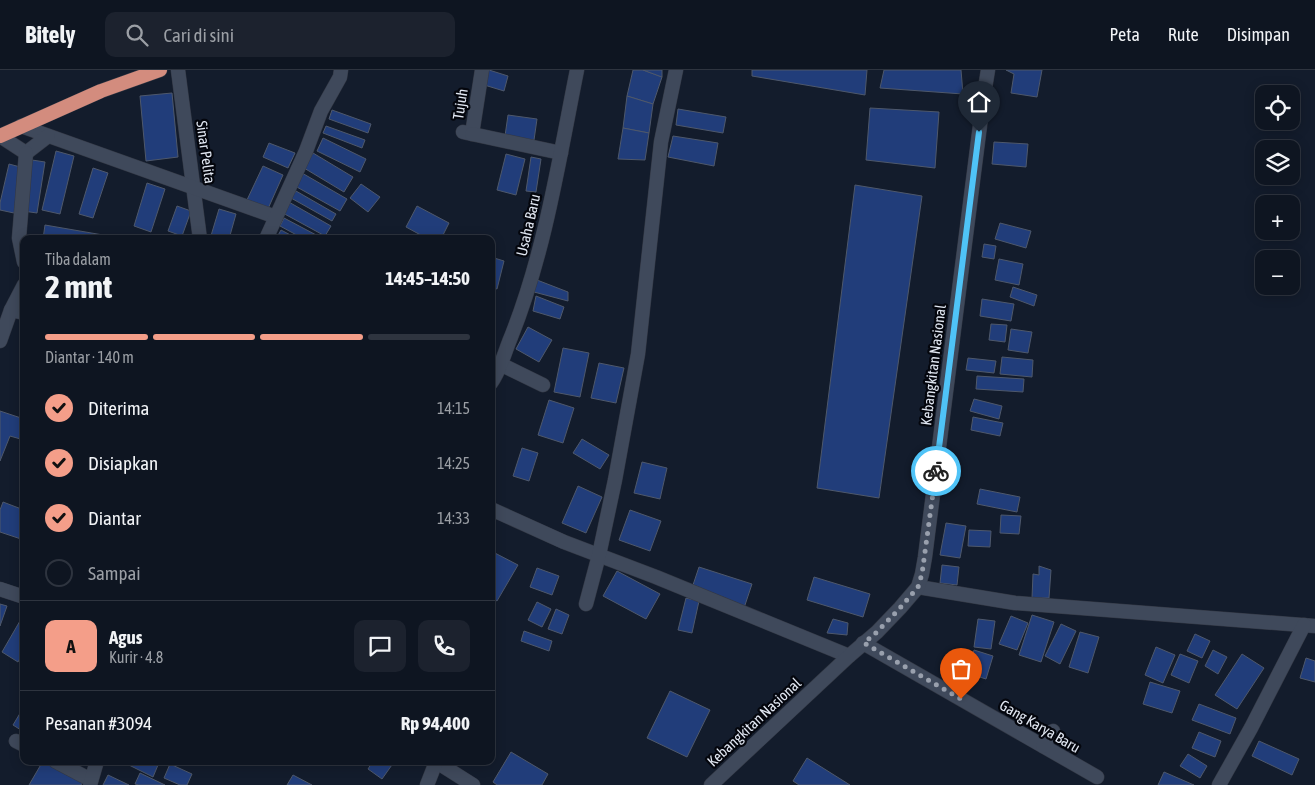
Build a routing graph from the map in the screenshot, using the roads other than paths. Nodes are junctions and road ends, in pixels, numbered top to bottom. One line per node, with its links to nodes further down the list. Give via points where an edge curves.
1 (160, 70): 8 (highway, via 101,91)
2 (178, 70): 13 (street, Sinar Pelita)
3 (340, 70): 14 (street, via 340,77 321,112)
4 (482, 70): 12 (street, Tujuh, via 468,133)
5 (577, 70): 12 (street, Usaha Baru)
6 (676, 70): 24 (street, via 661,142 638,354)
7 (988, 70): 25 (street, Kebangkitan Nasional, via 925,557)
8 (21, 126): 9 (highway); 10 (street)
9 (0, 136): 11 (street)
10 (48, 136): 11 (street); 13 (street)
11 (26, 153): 17 (street)
12 (561, 153): 20 (street, Usaha Baru, via 536,264)
13 (194, 189): 14 (street); 15 (street, Sinar Pelita)
14 (276, 217): 16 (street)
15 (200, 235)
16 (268, 235)
17 (20, 243)
18 (17, 312): 19 (street)
19 (0, 341)
20 (500, 364): 21 (street, Usaha Baru); 22 (street)
21 (495, 376)
22 (543, 385)
23 (495, 511): 24 (street)
24 (599, 555): 28 (street); 31 (street)
25 (918, 587): 29 (street, via 1015,603); 30 (street, Kebangkitan Nasional)
26 (0, 589): 27 (street)
27 (20, 596)
28 (586, 604)
29 (1310, 626): 43 (street)
30 (864, 643): 31 (street, Kebangkitan Nasional); 33 (street, Gang Karya Baru)
31 (849, 656): 42 (street, Kebangkitan Nasional)
32 (1053, 731): 33 (street)
33 (1043, 746): 38 (street, Gang Karya Baru)
34 (62, 765): 39 (street)
35 (96, 765): 39 (street)
36 (435, 765): 40 (street)
37 (441, 765): 41 (street)
38 (1097, 777)
39 (90, 782)
40 (427, 785)
41 (473, 785)
42 (711, 785)
43 (1219, 785)

